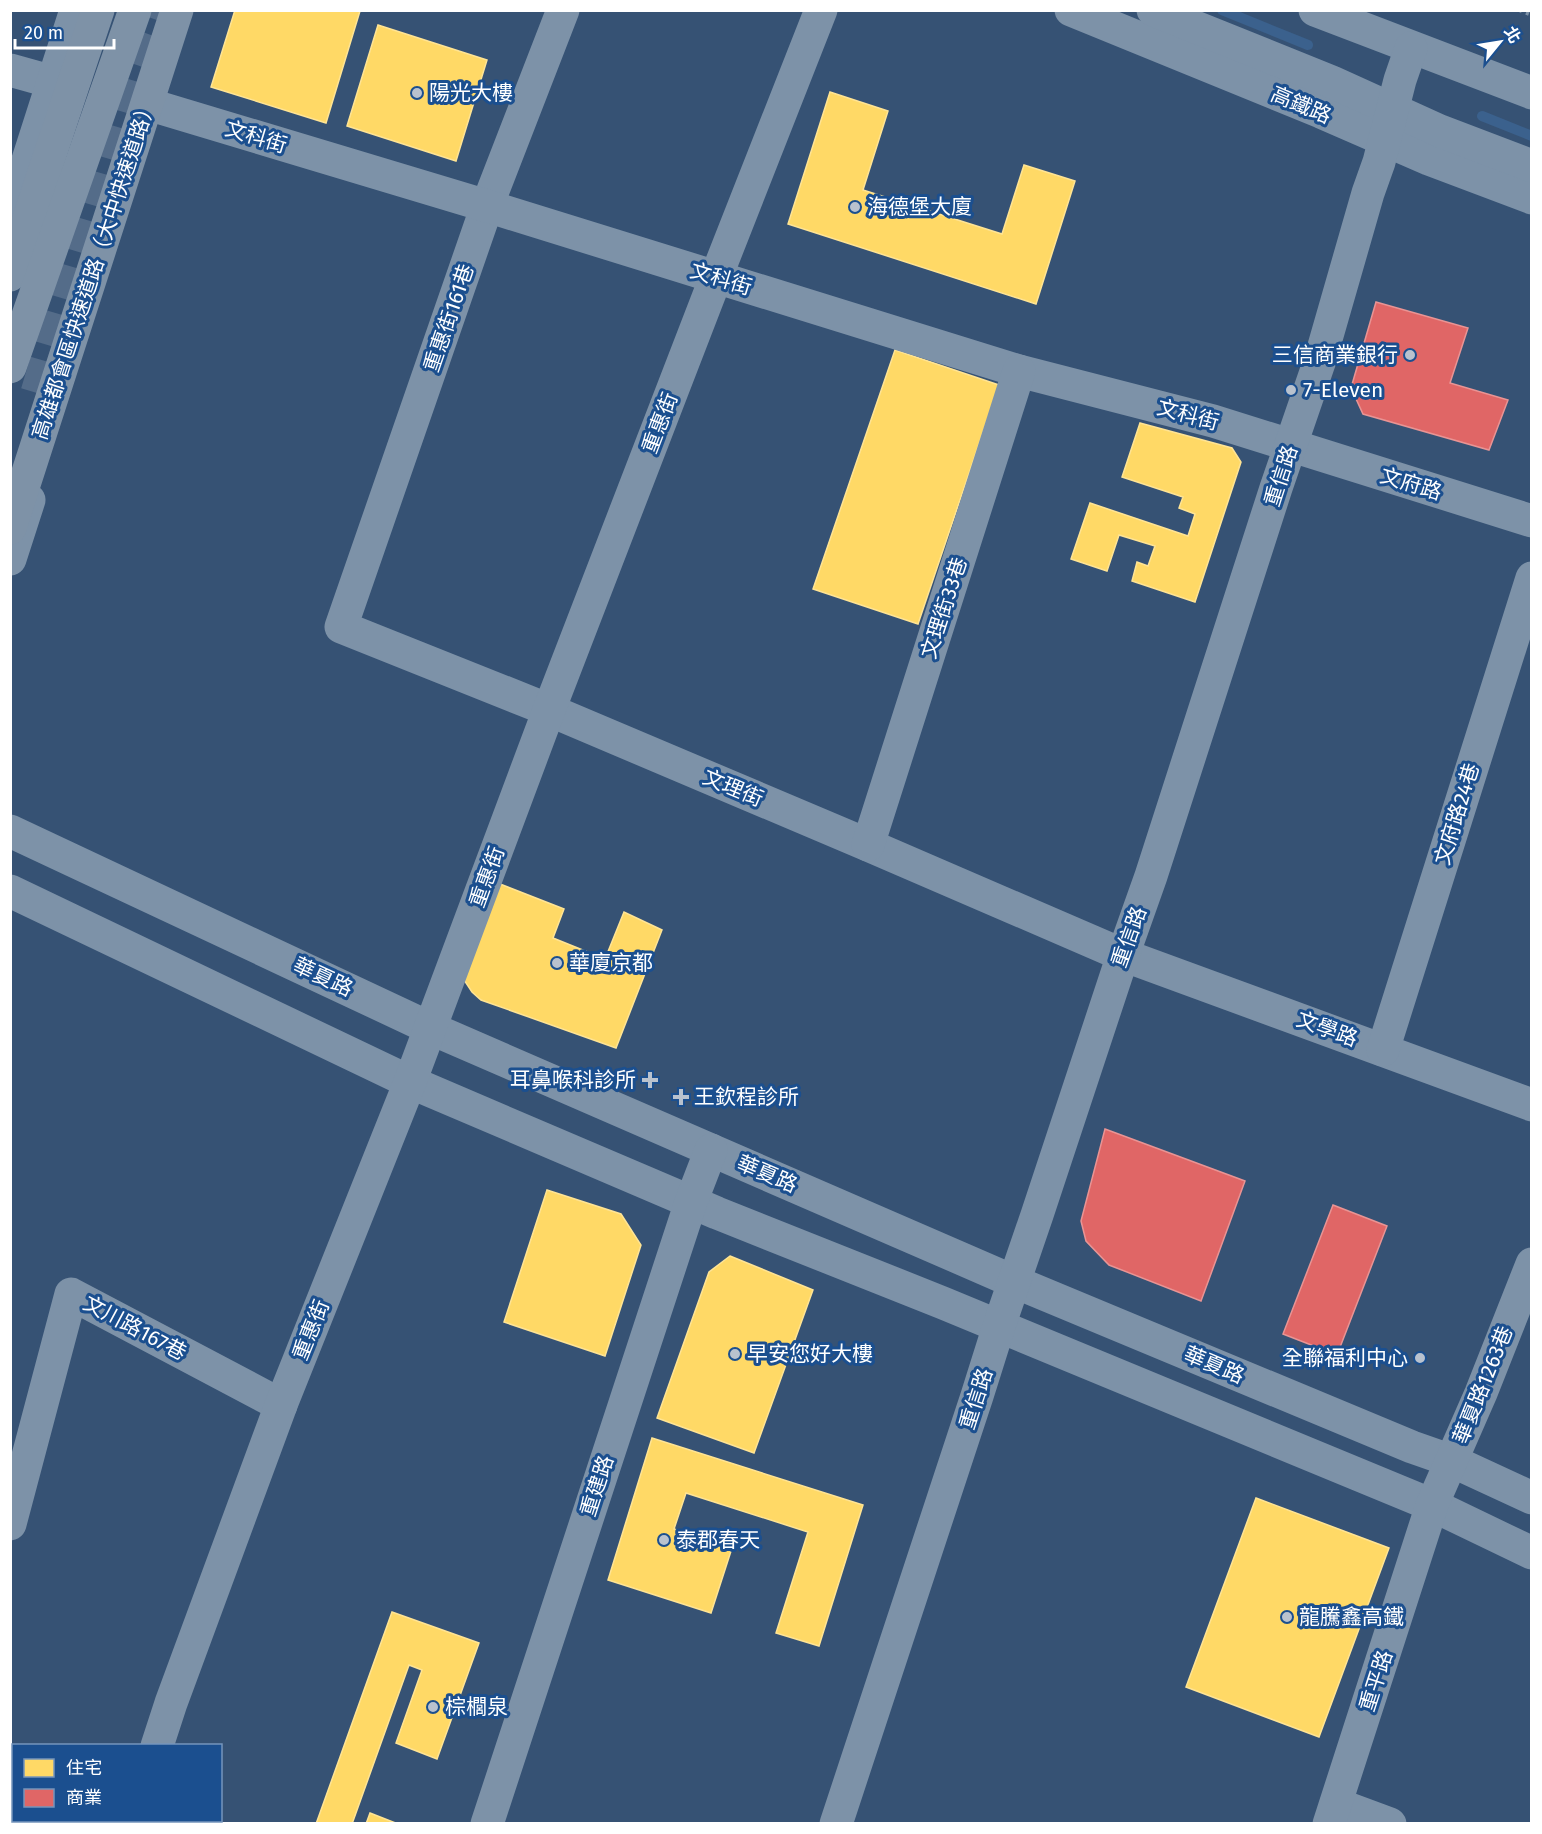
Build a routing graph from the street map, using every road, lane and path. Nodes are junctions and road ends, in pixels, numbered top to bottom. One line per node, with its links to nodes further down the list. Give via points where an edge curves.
1 (76, 10): 15 (street)
2 (98, 10): 23 (highway)
3 (135, 10): 23 (highway)
4 (177, 10): 25 (highway, 高雄都會區快速道路（大中快速道路）)
5 (188, 10): 17 (street)
6 (563, 10): 21 (street, 重惠街161巷)
7 (821, 10): 24 (street, 重惠街)
8 (1071, 10): 18 (street, 高鐵路, via 1321,112)
9 (1153, 10): 18 (street, 高鐵路, via 1332,82)
10 (1315, 10): 13 (street)
11 (1519, 10): 12 (path)
12 (1532, 15)
13 (1411, 48): 16 (street); 18 (street, 重信路)
14 (10, 70): 15 (street)
15 (53, 82): 22 (street)
16 (1532, 93)
17 (154, 106): 21 (street, 文科街); 32 (street)
18 (1388, 125): 19 (street, 高鐵路, via 1440,131); 20 (street, 高鐵路, via 1429,159); 28 (street, 重信路, via 1320,360)
19 (1532, 166)
20 (1532, 198)
21 (487, 206): 24 (street, 文科街); 34 (street, 重惠街161巷)
22 (10, 216)
23 (26, 274): 26 (highway)
24 (716, 277): 27 (street, 文科街); 35 (street, 重惠街)
25 (70, 342): 29 (highway); 31 (highway, 高雄都會區快速道路（大中快速道路）)
26 (10, 367)
27 (1019, 371): 28 (street, 文科街, via 1213,421); 37 (street, 文理街33巷)
28 (1290, 446): 30 (street, 文府路); 39 (street, 重信路)
29 (10, 491)
30 (1532, 521)
31 (10, 528)
32 (10, 559)
33 (1532, 578): 41 (street, 文府路24巷)
34 (341, 627): 35 (street, 文理街)
35 (549, 710): 37 (street, 文理街); 40 (street, 重惠街)
36 (10, 831): 40 (street, 華夏路)
37 (868, 845): 39 (street, 文理街)
38 (10, 891): 42 (street)
39 (1123, 955): 41 (street, 文學路); 47 (street, 重信路)
40 (430, 1028): 42 (street, 重惠街); 44 (street, 華夏路)
41 (1383, 1050): 43 (street, 文學路)
42 (410, 1082): 45 (street); 49 (street, 重惠街)
43 (1532, 1105)
44 (711, 1150): 45 (street, 重建路); 47 (street, 華夏路)
45 (691, 1202): 48 (street); 57 (street, 重建路)
46 (1532, 1264): 50 (street, 華夏路1263巷)
47 (1015, 1282): 48 (street, 重信路); 50 (street, 華夏路)
48 (999, 1326): 52 (street); 58 (street, 重信路)
49 (281, 1405): 53 (street, 文川路167巷, via 71,1294); 55 (street, 重惠街)
50 (1452, 1461): 51 (street, 華夏路); 52 (street, 華夏路1263巷)
51 (1532, 1498)
52 (1432, 1504): 54 (street); 56 (street, 重平路)
53 (10, 1524)
54 (1532, 1553)
55 (158, 1744)
56 (1333, 1814): 59 (street)
57 (486, 1824)
58 (837, 1824)
59 (1390, 1824)

